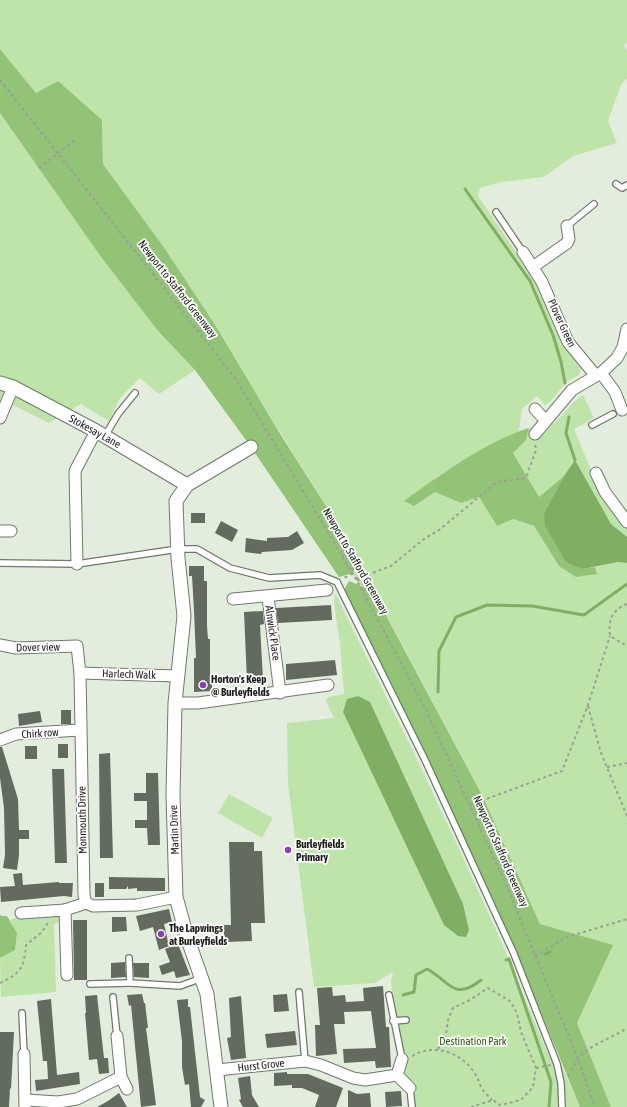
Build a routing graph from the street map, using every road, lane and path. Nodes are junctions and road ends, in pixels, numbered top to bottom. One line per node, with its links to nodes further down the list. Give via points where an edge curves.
1 (0, 80): 28 (path, Newport to Stafford Greenway, via 235,378)
2 (75, 140): 3 (path, bridge)
3 (39, 168)
4 (616, 184): 5 (lane, via 622,188)
5 (627, 186)
6 (594, 204): 8 (lane)
7 (496, 212): 9 (lane)
8 (567, 226): 10 (street, via 567,243)
9 (523, 252): 10 (street, Plover Green)
10 (533, 267): 12 (street, Plover Green, via 552,302 568,342)
11 (627, 329): 12 (street, via 623,347 617,358)
12 (598, 374): 17 (street, Plover Green, via 615,392); 19 (street, via 572,390)
13 (0, 383): 14 (street, Stokesay Lane)
14 (13, 387): 18 (street); 21 (street, Stokesay Lane)
15 (135, 393): 21 (lane)
16 (535, 409): 19 (street)
17 (621, 411): 20 (lane)
18 (0, 418)
19 (545, 420): 22 (street)
20 (592, 425)
21 (100, 434): 25 (street, Stokesay Lane); 30 (street, via 75,471)
22 (535, 434): 32 (path, via 536,450 526,478 497,482 391,566)
23 (251, 447): 25 (street)
24 (596, 473): 26 (street, via 605,492)
25 (187, 485): 27 (street, Martin Drive, via 176,501)
26 (627, 522)
27 (178, 549): 30 (lane); 33 (lane, via 197,549 230,568 269,578 320,575); 44 (street, Martin Drive, via 184,616)
28 (341, 554): 31 (path, Newport to Stafford Greenway); 31 (path, via 351,560)
29 (0, 563): 30 (lane)
30 (77, 564)
31 (353, 573): 32 (path, Newport to Stafford Greenway); 33 (path)
32 (356, 578): 35 (path, Newport to Stafford Greenway); 35 (path, via 363,583)
33 (337, 582): 80 (lane, via 426,762 502,926 550,1041)
34 (327, 590): 36 (street, Alnwick Place)
35 (363, 592): 53 (path, Newport to Stafford Greenway, via 426,710)
36 (268, 597): 37 (street, Alnwick Place); 46 (street, Alnwick Place)
37 (233, 599)
38 (627, 604): 39 (path, via 621,606 608,623)
39 (610, 636): 42 (path); 48 (path)
40 (0, 645): 41 (street, Dover view, via 16,648)
41 (77, 646): 43 (street, Monmouth Drive)
42 (627, 646)
43 (80, 673): 44 (street, Harlech Walk); 49 (street, Monmouth Drive)
44 (178, 676): 47 (street, Martin Drive)
45 (328, 686): 46 (street)
46 (280, 693): 47 (street, via 198,703)
47 (175, 703): 55 (street, Martin Drive, via 173,795)
48 (588, 705): 52 (path); 53 (path, via 562,771)
49 (80, 730): 50 (street, Chirk row, via 16,734); 56 (street, Monmouth Drive)
50 (0, 740)
51 (627, 763): 52 (path)
52 (607, 767): 54 (path)
53 (470, 805): 60 (path, Newport to Stafford Greenway)
54 (627, 816)
55 (176, 897): 56 (street, via 137,905 93,906); 63 (street, Martin Drive)
56 (86, 903): 57 (street)
57 (60, 910): 58 (street); 62 (street); 64 (path, via 42,932 26,944 25,958 17,975)
58 (21, 913)
59 (627, 919): 60 (path, via 567,937)
60 (535, 956): 78 (path, Newport to Stafford Greenway)
61 (129, 958): 65 (lane)
62 (67, 975)
63 (202, 978): 65 (lane, via 180,986); 82 (street, Martin Drive, via 207,994)
64 (0, 983)
65 (130, 983): 66 (lane)
66 (90, 984)
67 (299, 992): 79 (lane)
68 (389, 995): 72 (lane)
69 (113, 997): 74 (lane)
70 (22, 1013): 76 (lane)
71 (406, 1020): 72 (lane)
72 (393, 1021): 77 (lane)
73 (627, 1028): 78 (path, via 588,1050)
74 (117, 1036): 84 (street)
75 (438, 1049): 77 (path); 81 (path, via 446,1035 453,1008 488,988 510,1001 517,1013 521,1032); 88 (path, via 465,1060 476,1073 482,1090)
76 (24, 1054): 89 (street)
77 (402, 1059): 83 (street)
78 (578, 1059): 85 (path); 95 (path, Newport to Stafford Greenway)
79 (305, 1061): 82 (street, Hurst Grove); 83 (street, Hurst Grove, via 365,1080)
80 (557, 1064): 81 (path); 85 (lane)
81 (536, 1068): 90 (path, via 533,1087 521,1100)
82 (217, 1070): 91 (street, Martin Drive)
83 (397, 1075): 86 (street)
84 (121, 1077): 87 (street); 89 (street, via 77,1099)
85 (561, 1083): 94 (lane)
86 (410, 1088): 92 (lane)
87 (127, 1089)
88 (493, 1100): 90 (path); 93 (path)
89 (26, 1103)
90 (500, 1106)
91 (221, 1107)
92 (412, 1107)
93 (471, 1107)
94 (562, 1107)
95 (595, 1107)

